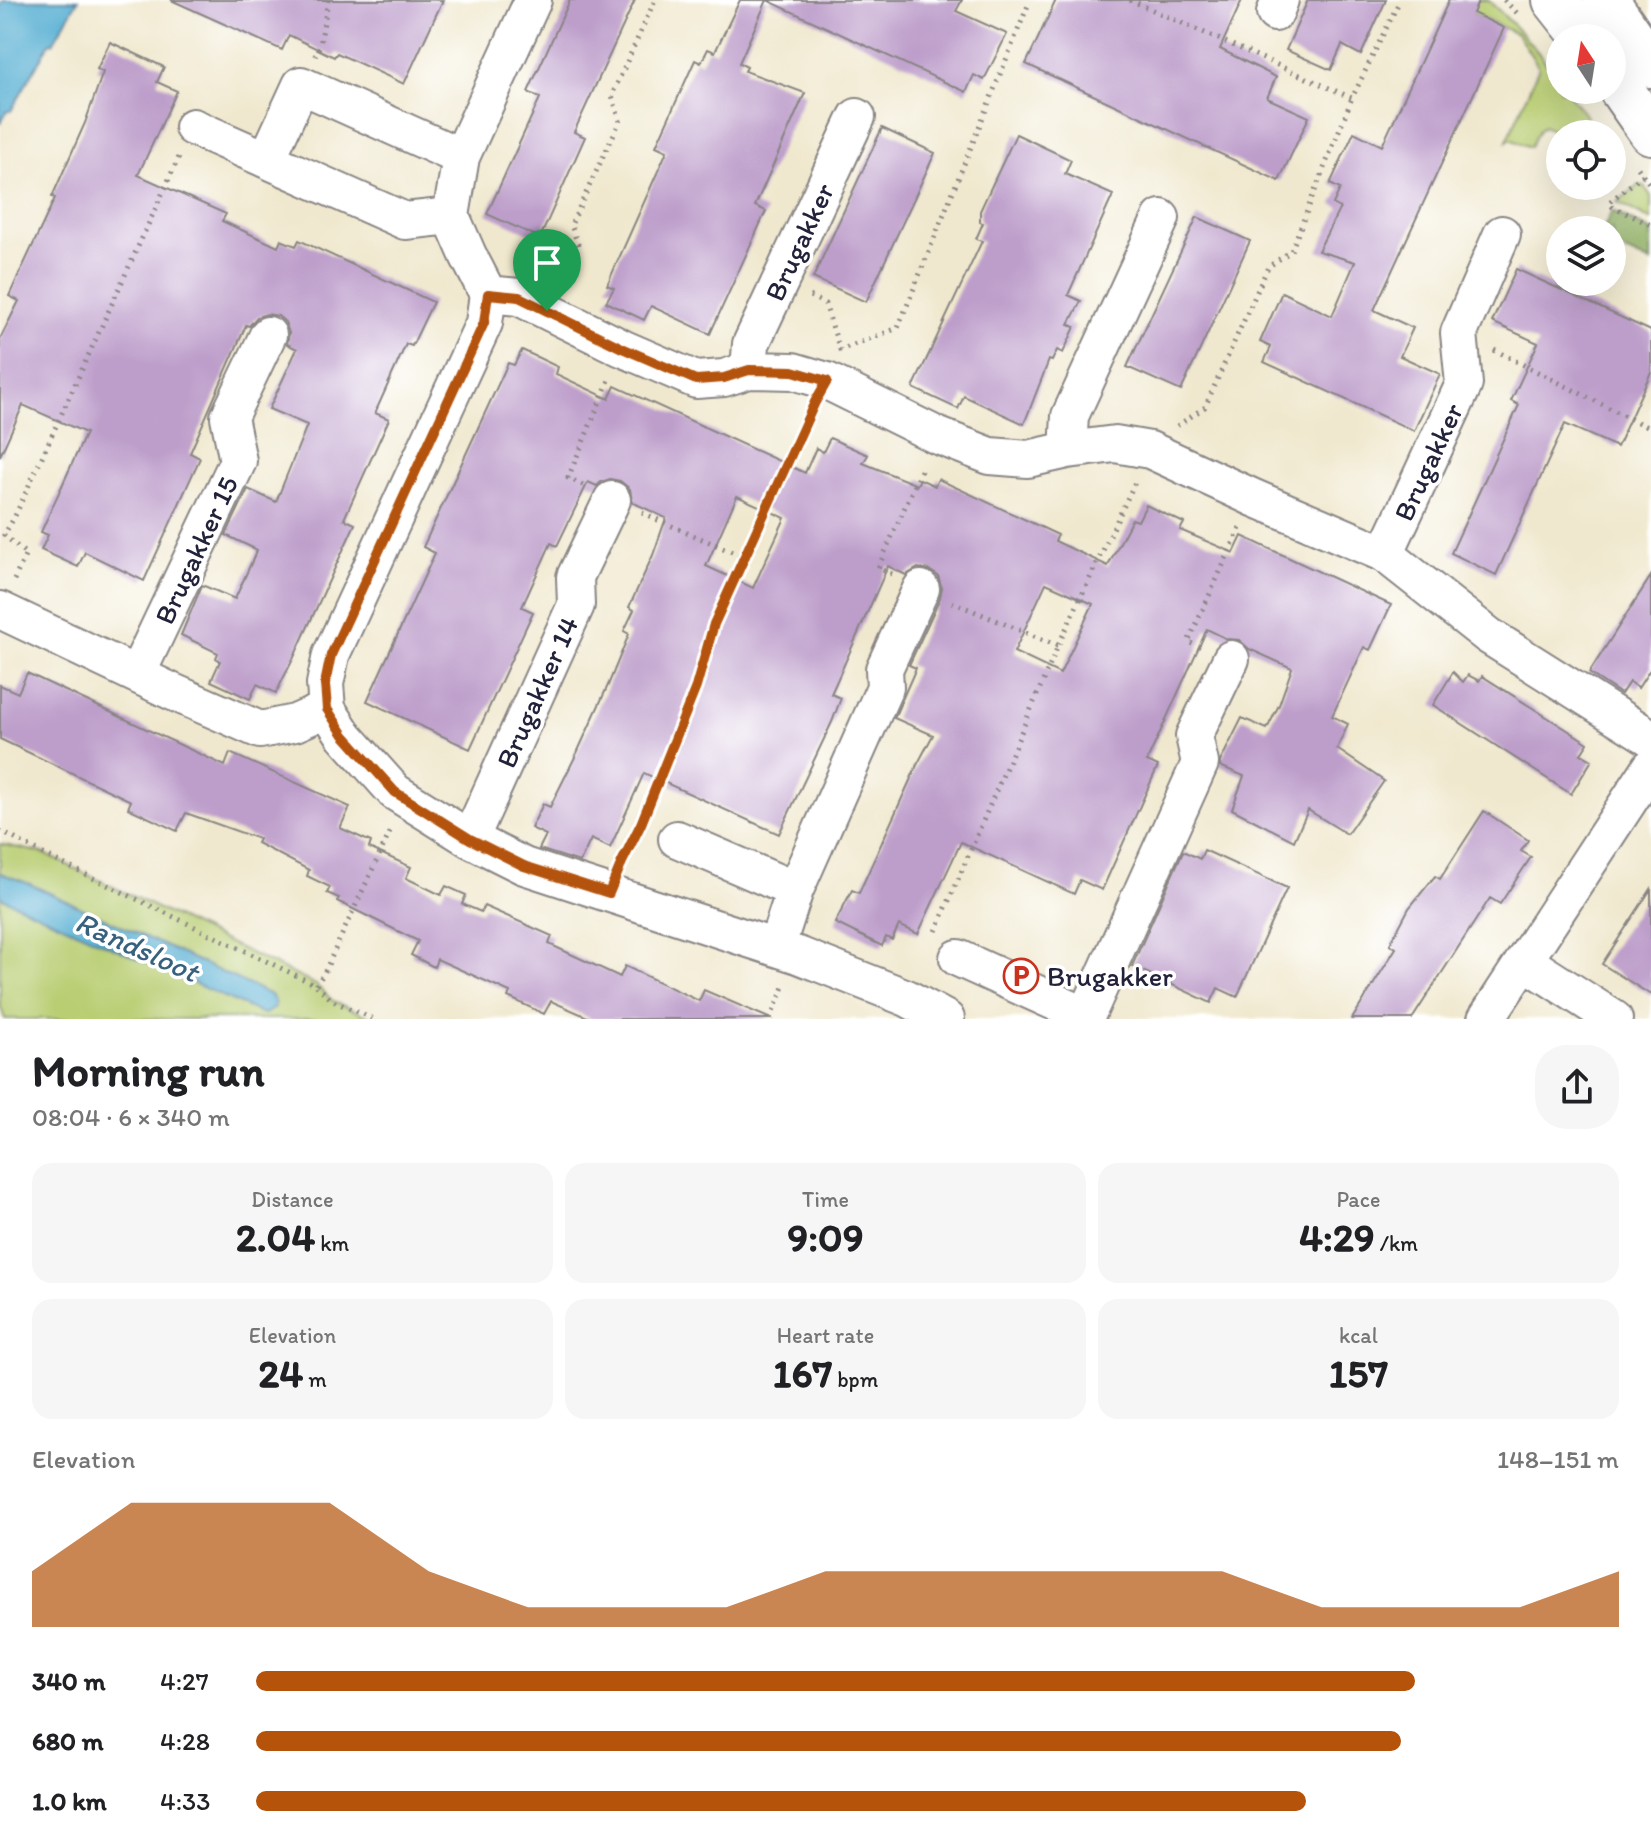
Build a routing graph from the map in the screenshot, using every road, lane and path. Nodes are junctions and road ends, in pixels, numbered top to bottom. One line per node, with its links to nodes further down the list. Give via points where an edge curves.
1 (328, 0): 10 (path, via 320,45)
2 (533, 0): 16 (street)
3 (655, 0): 25 (path, via 612,95 620,121 571,225 579,247)
4 (1021, 0): 7 (path)
5 (1555, 0): 8 (street)
6 (1606, 0): 9 (street)
7 (1030, 2): 23 (path, via 898,328 840,350 825,304)
8 (1574, 24)
9 (1651, 65)
10 (301, 85): 16 (street); 17 (street)
11 (1626, 96): 15 (street)
12 (1352, 98): 32 (path, via 1291,251 1268,267 1205,407 1177,425)
13 (857, 117): 23 (street, Brugakker)
14 (193, 127): 17 (street); 37 (path, via 4,535 26,554)
15 (1651, 132)
16 (461, 157): 19 (street)
17 (267, 159): 19 (street, via 405,221)
18 (1643, 175): 21 (path, via 1609,202)
19 (451, 216): 24 (street)
20 (1161, 218): 31 (street, via 1070,416)
21 (1651, 225)
22 (1502, 234): 26 (street, Brugakker)
23 (781, 280): 28 (street, Brugakker, via 751,344)
24 (488, 294): 25 (street, Brugakker, via 519,297); 40 (street, via 484,323 331,655)
25 (547, 311): 28 (street, Brugakker, via 696,380)
26 (1459, 333): 30 (path); 35 (street, Brugakker, via 1464,384)
27 (268, 335): 39 (street, Brugakker 15, via 229,417 238,461)
28 (749, 370): 29 (street, Brugakker, via 793,371)
29 (827, 381): 31 (street, Brugakker, via 990,456 1028,459); 48 (path, via 714,624 696,687)
30 (1651, 427)
31 (1068, 450): 32 (street, Brugakker, via 1115,444)
32 (1157, 454): 33 (street, Brugakker); 49 (path, via 1058,646)
33 (1254, 498): 35 (street, Brugakker); 38 (path, via 1188,642)
34 (612, 500): 45 (street, Brugakker 14, via 575,577 576,605)
35 (1385, 554): 41 (street, Brugakker, via 1489,636)
36 (921, 589): 47 (street, via 884,669 885,687)
37 (0, 610): 39 (street)
38 (1231, 659): 53 (street, via 1194,736 1200,763)
39 (137, 674): 40 (street, via 260,730)
40 (327, 709): 43 (street, via 344,735)
41 (1651, 738)
42 (1651, 767): 51 (street)
43 (407, 799): 45 (street); 52 (path)
44 (0, 831): 52 (path)
45 (470, 839): 48 (street, via 524,866)
46 (677, 839): 47 (street)
47 (795, 890): 50 (street)
48 (609, 893): 50 (street)
49 (946, 947): 53 (street)
50 (776, 948): 55 (street, via 907,998)
51 (1524, 961): 56 (street); 57 (street)
52 (316, 985): 54 (path, via 333,1001)
53 (1086, 1017)
54 (374, 1019)
55 (946, 1019)
56 (1486, 1019)
57 (1614, 1019)

